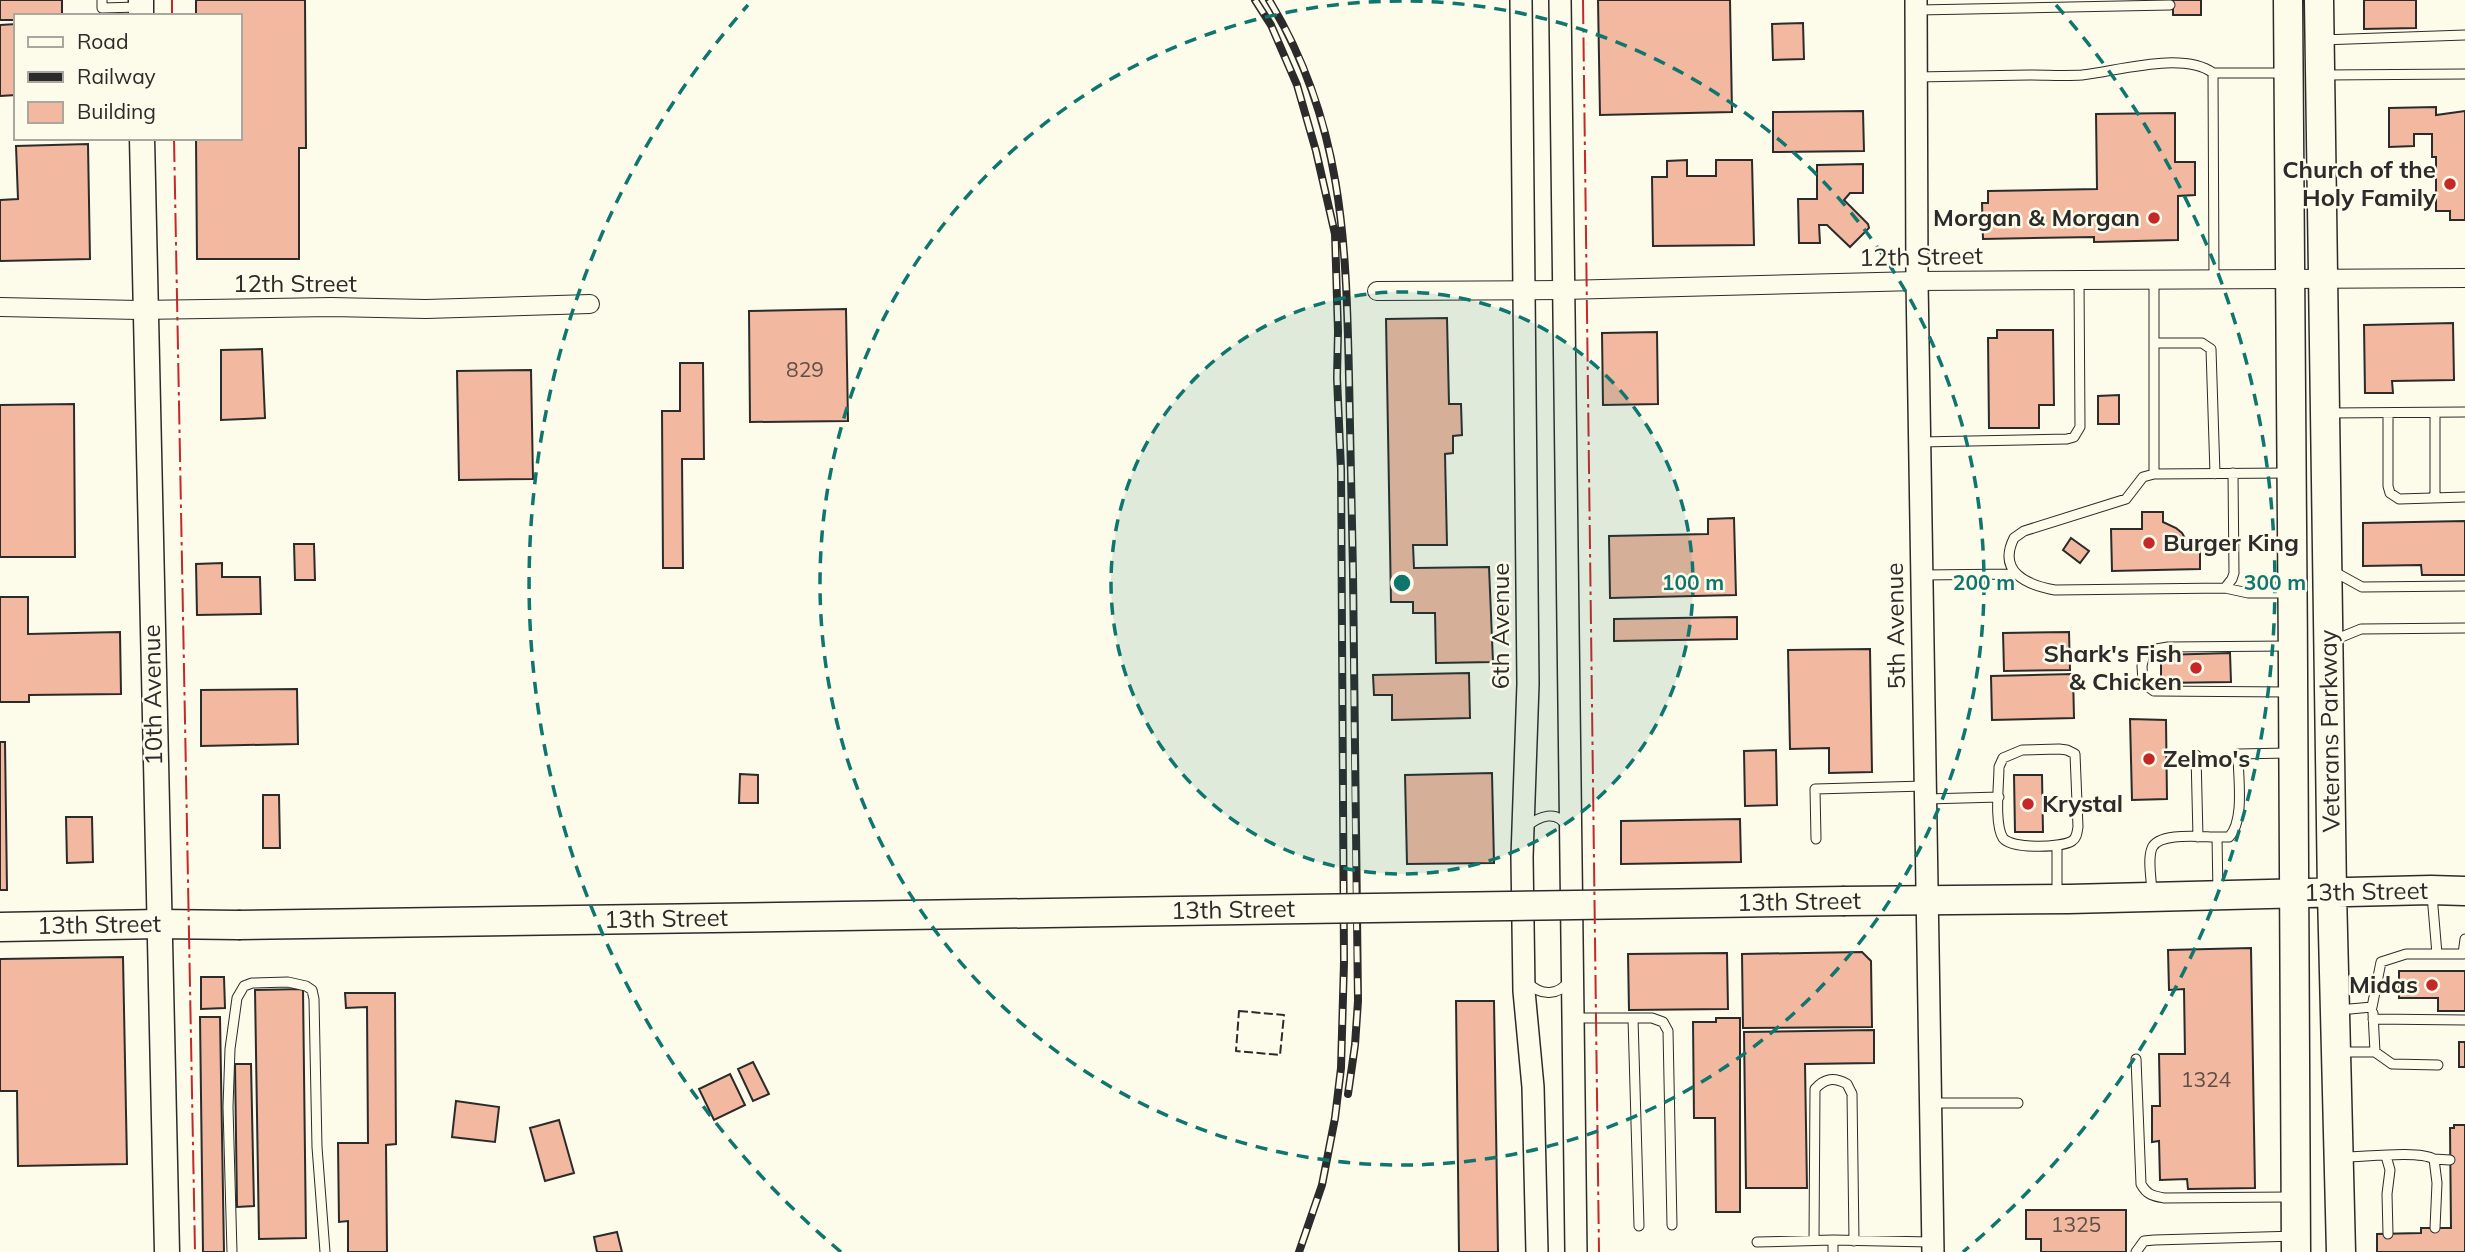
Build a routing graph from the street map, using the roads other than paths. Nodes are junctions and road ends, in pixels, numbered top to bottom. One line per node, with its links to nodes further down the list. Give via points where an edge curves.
1 (102, 0): 8 (lane, via 102,8)
2 (1521, 0): 26 (street, 6th Avenue)
3 (1560, 0): 24 (street)
4 (2288, 0): 12 (main road, Veterans Parkway)
5 (2319, 0): 10 (main road, Veterans Parkway)
6 (1916, 5): 7 (lane); 15 (street, 5th Avenue)
7 (2170, 5)
8 (141, 8)
9 (2465, 35): 10 (lane)
10 (2320, 40): 14 (main road, Veterans Parkway)
11 (2213, 74): 12 (lane); 15 (lane, via 2190,64 2158,64 2082,75); 20 (lane)
12 (2288, 74): 21 (main road, Veterans Parkway)
13 (2465, 74): 14 (lane)
14 (2320, 75): 17 (main road, Veterans Parkway)
15 (1916, 77): 23 (street, 5th Avenue)
16 (142, 140): 29 (main road, 10th Avenue)
17 (2322, 278): 18 (street, 12th Street); 21 (street, 12th Street); 32 (main road, Veterans Parkway)
18 (2465, 278)
19 (2154, 279): 20 (street, 12th Street); 22 (street, 12th Street); 30 (lane)
20 (2214, 279): 21 (street, 12th Street)
21 (2291, 279): 37 (main road, Veterans Parkway)
22 (2079, 280): 23 (street, 12th Street); 35 (lane, via 2080,427 2074,437)
23 (1917, 281): 24 (street, 12th Street); 35 (street, 5th Avenue)
24 (1563, 290): 26 (street, 12th Street); 57 (street)
25 (1377, 291): 26 (street, 12th Street)
26 (1525, 291): 56 (street, 6th Avenue, via 1528,684)
27 (590, 303): 29 (street, 12th Street)
28 (0, 307): 29 (street, 12th Street)
29 (144, 310): 70 (main road, 10th Avenue)
30 (2154, 343): 38 (lane); 39 (lane, via 2202,343 2211,349)
31 (2465, 412): 34 (lane)
32 (2325, 413): 33 (lane); 42 (main road, Veterans Parkway)
33 (2388, 413): 34 (lane); 40 (lane, via 2390,493 2399,499)
34 (2435, 413): 40 (lane)
35 (1920, 442): 44 (street, 5th Avenue)
36 (2233, 473): 37 (lane); 39 (lane); 46 (lane, via 2234,573)
37 (2293, 473): 47 (main road, Veterans Parkway)
38 (2154, 474): 39 (lane); 43 (lane, via 2143,477 2126,499 2014,538 2009,554)
39 (2215, 474)
40 (2435, 497): 41 (lane)
41 (2465, 497)
42 (2328, 569): 45 (lane, via 2362,587); 49 (main road, Veterans Parkway)
43 (2015, 574): 44 (lane); 46 (lane, via 2029,584 2055,590)
44 (1922, 575): 54 (street, 5th Avenue)
45 (2465, 586)
46 (2225, 588): 47 (lane)
47 (2292, 593): 50 (main road, Veterans Parkway)
48 (2465, 628): 49 (lane, via 2361,629)
49 (2329, 642): 64 (main road, Veterans Parkway)
50 (2292, 646): 51 (main road, Veterans Parkway); 51 (lane, via 2168,647 2146,654 2142,666 2143,683 2154,691)
51 (2291, 692): 52 (main road, Veterans Parkway)
52 (2292, 753): 59 (lane, via 2238,754 2239,819 2229,837); 65 (main road, Veterans Parkway)
53 (2196, 755): 58 (lane)
54 (1925, 793): 55 (lane); 60 (lane, via 1815,789); 69 (street, 5th Avenue)
55 (1998, 797): 61 (lane, via 1999,828 2008,842); 61 (lane, via 2003,758 2022,750 2059,749 2075,754 2078,827 2072,841)
56 (1523, 830): 57 (lane, via 1534,820 1553,816 1564,821); 75 (street, 6th Avenue)
57 (1570, 831): 74 (street)
58 (2198, 837): 59 (lane); 67 (lane, via 2169,838 2153,845)
59 (2217, 837): 66 (lane)
60 (1816, 839)
61 (2057, 845): 68 (lane)
62 (2431, 890): 63 (main road, 13th Street); 64 (main road, 13th Street); 73 (lane)
63 (2465, 891)
64 (2332, 893): 65 (main road, 13th Street); 77 (main road, Veterans Parkway)
65 (2292, 894): 66 (main road, 13th Street); 92 (main road, Veterans Parkway)
66 (2218, 895): 67 (main road, 13th Street)
67 (2152, 897): 68 (main road, 13th Street)
68 (2057, 899): 69 (main road, 13th Street)
69 (1926, 900): 70 (main road, 13th Street, bridge); 86 (street, 5th Avenue)
70 (159, 924): 71 (main road, 13th Street); 103 (main road, 10th Avenue)
71 (0, 927)
72 (2465, 939): 73 (lane, via 2463,954)
73 (2437, 954): 76 (lane, via 2406,954 2382,962)
74 (1573, 977): 75 (lane, via 1564,988 1545,993); 78 (street)
75 (1524, 979): 106 (street, 6th Avenue)
76 (2372, 1007): 77 (lane); 80 (lane)
77 (2335, 1010): 82 (main road, Veterans Parkway)
78 (1573, 1018): 79 (lane); 107 (street)
79 (1633, 1018): 93 (lane, via 1653,1018 1663,1022 1668,1031); 94 (lane)
80 (2373, 1019): 81 (lane); 83 (lane)
81 (2465, 1020)
82 (2336, 1052): 83 (lane); 89 (main road, Veterans Parkway)
83 (2375, 1052): 85 (lane, via 2392,1065)
84 (2136, 1059): 92 (lane, via 2145,1192 2164,1198)
85 (2438, 1065)
86 (1930, 1103): 87 (lane); 102 (street, 5th Avenue)
87 (2018, 1103)
88 (2386, 1156): 89 (lane); 90 (lane); 96 (lane, via 2390,1170)
89 (2338, 1157): 110 (main road, Veterans Parkway)
90 (2434, 1159): 91 (lane); 95 (lane)
91 (2450, 1160)
92 (2295, 1196): 101 (main road, Veterans Parkway)
93 (1672, 1225)
94 (1639, 1226)
95 (2435, 1228)
96 (2388, 1234)
97 (1814, 1240): 98 (lane); 99 (lane, via 1815,1089 1830,1079 1847,1084 1852,1094); 100 (lane)
98 (1833, 1240): 99 (lane); 108 (lane)
99 (1854, 1241): 102 (lane)
100 (1756, 1242)
101 (2295, 1244): 109 (lane, via 2154,1240 2144,1241)
102 (1933, 1247)
103 (167, 1252)
104 (232, 1252): 105 (lane, via 229,1095 237,998 244,986 252,983 288,982 306,986 314,999)
105 (325, 1252)
106 (1537, 1252)
107 (1576, 1252)
108 (1833, 1252)
109 (2136, 1252)
110 (2341, 1252)

